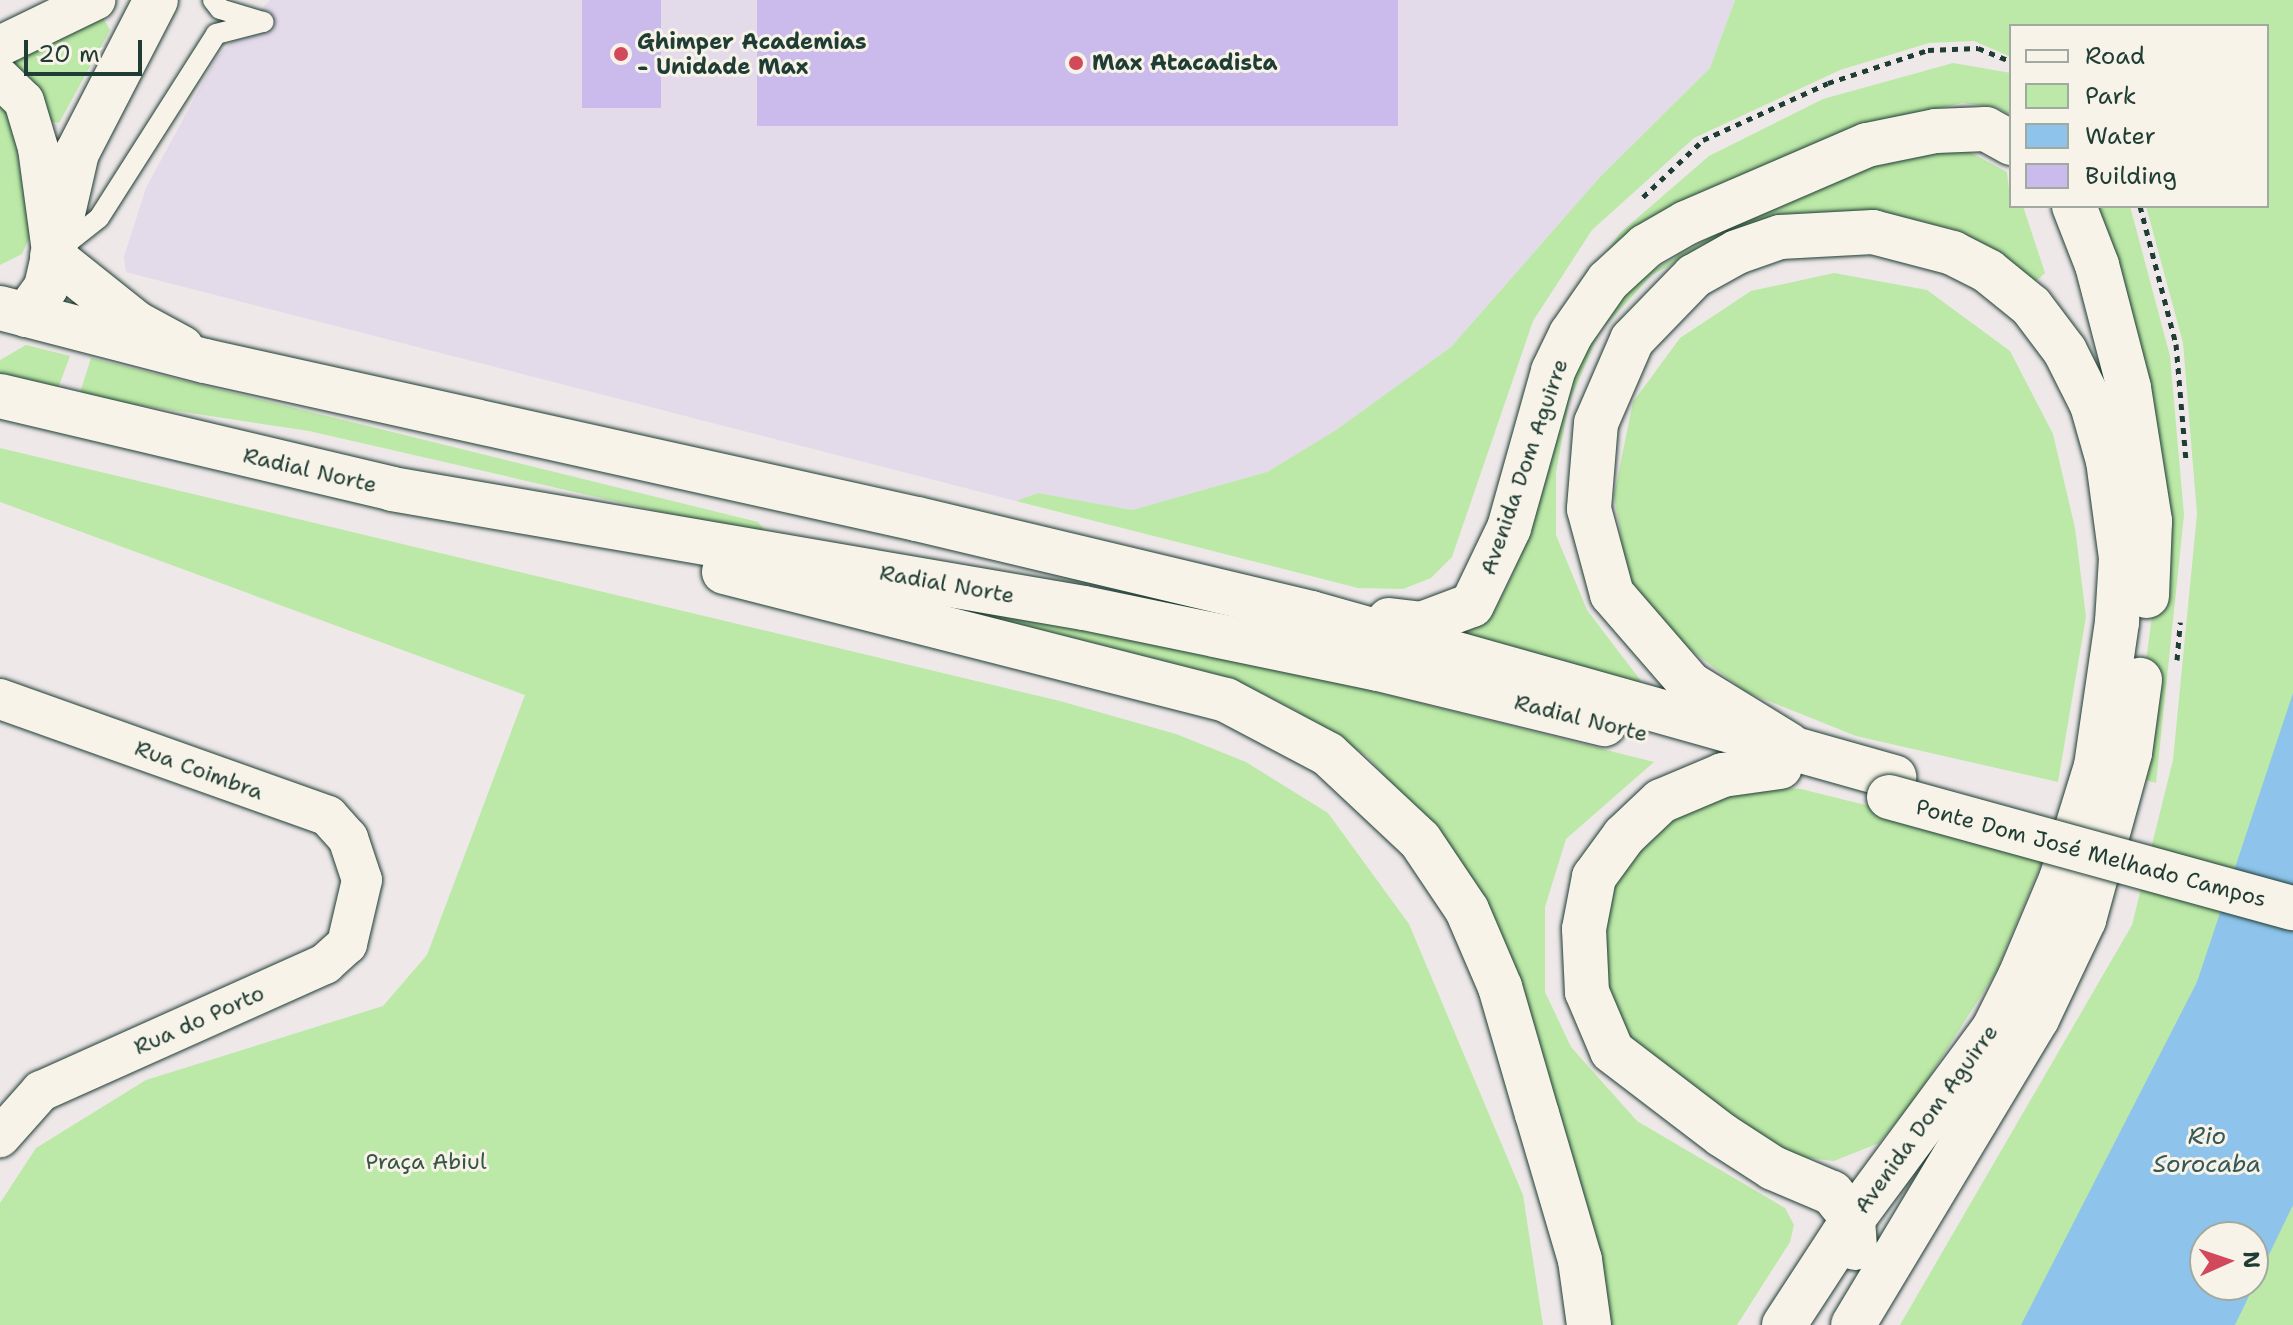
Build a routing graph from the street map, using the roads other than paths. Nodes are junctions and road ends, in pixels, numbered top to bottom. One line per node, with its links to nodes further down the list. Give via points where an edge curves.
1 (95, 0): 4 (street)
2 (156, 0): 8 (main road, via 77,153)
3 (213, 0): 8 (lane, via 220,9 263,22 216,34 99,218)
4 (0, 46)
5 (0, 78): 8 (street, via 24,101 38,148)
6 (2009, 142): 13 (main road, Avenida Dom Aguirre, via 1986,129 1936,131 1867,145 1686,223 1646,246 1608,281 1553,371 1509,528 1472,605 1421,624)
7 (2075, 208): 27 (main road, Avenida Dom Aguirre, via 2097,265 2129,388 2150,521 2145,643 2130,753 2084,920 2043,1005)
8 (52, 256): 9 (main road, via 46,287); 10 (main road, Radial Norte, via 136,323)
9 (9, 322): 10 (main road, Radial Norte)
10 (205, 361): 13 (main road, Radial Norte, via 917,519)
11 (0, 396): 12 (main road, Radial Norte)
12 (392, 489): 15 (main road, Radial Norte, via 1084,608); 24 (main road, via 1226,700 1328,754 1420,840 1467,910 1500,987 1580,1260)
13 (1311, 613): 15 (main road, Radial Norte)
14 (0, 699): 17 (street, Rua Coimbra, via 328,816 348,838)
15 (1784, 756): 16 (main road, Radial Norte); 21 (main road, Avenida Dom Aguirre, via 1690,684 1612,594 1589,509 1596,423 1632,340 1694,276 1737,252 1780,237 1873,232 1953,253 1988,271 2031,306 2065,351 2092,405 2108,461 2121,558 2110,689 2096,766 2061,879 1993,1030); 22 (main road, via 1661,801 1624,836 1594,877 1584,929 1587,992 1612,1051 1667,1097)
16 (1892, 787): 18 (main road, Ponte Dom José Melhado Campos); 19 (main road, Ponte Dom José Melhado Campos, bridge)
17 (362, 880): 20 (street, Rua do Porto, via 347,944 325,964 41,1091)
18 (2293, 883)
19 (2293, 908)
20 (0, 1137)
21 (1897, 1161): 22 (main road, via 1852,1179); 23 (main road, Avenida Dom Aguirre)
22 (1773, 1168): 23 (main road, via 1832,1193)
23 (1853, 1219): 25 (main road, Avenida Dom Aguirre); 26 (main road, via 1856,1252 1849,1285)
24 (1589, 1325)
25 (1784, 1325)
26 (1829, 1325)
27 (1853, 1325)

